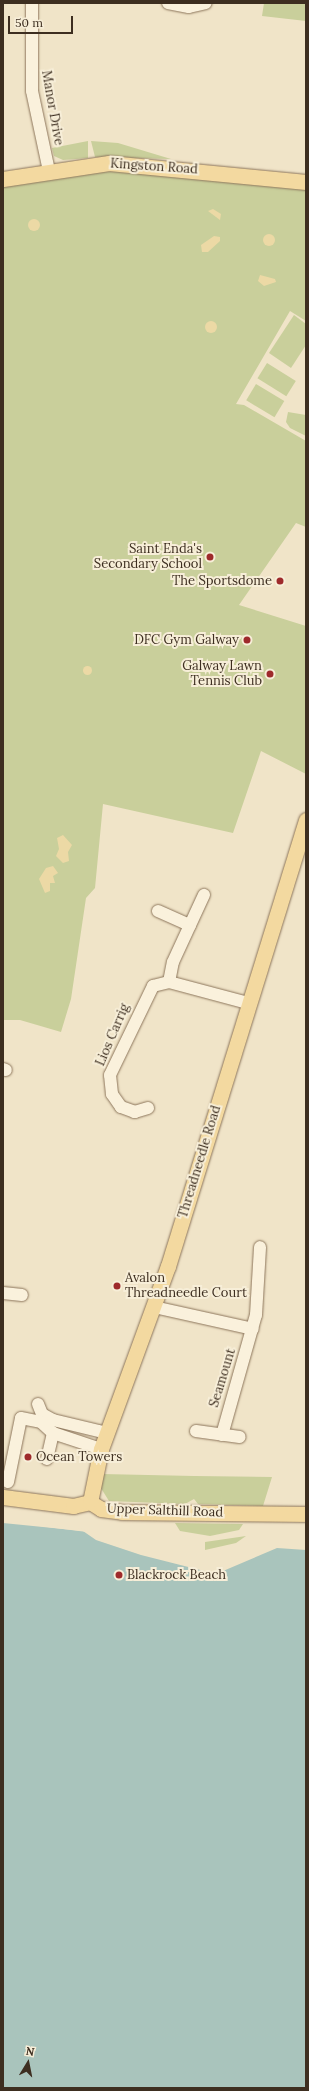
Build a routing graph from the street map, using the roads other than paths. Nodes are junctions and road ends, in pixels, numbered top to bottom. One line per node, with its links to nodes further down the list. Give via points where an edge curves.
1 (32, 3): 4 (street, Manor Drive, via 32,91)
2 (168, 3): 3 (street, via 189,7)
3 (206, 3)
4 (49, 171): 5 (main road, Kingston Road); 6 (main road, Kingston Road, via 126,164)
5 (3, 179)
6 (306, 182)
7 (306, 820): 12 (main road, Threadneedle Road)
8 (204, 895): 10 (street)
9 (158, 912): 10 (street)
10 (190, 925): 11 (street)
11 (168, 982): 12 (street); 13 (street, Lios Carrig, via 153,986 146,993 110,1075 112,1094 121,1107 135,1112)
12 (248, 1002): 17 (main road, Threadneedle Road)
13 (148, 1108)
14 (260, 1248): 18 (street, Seamount, via 259,1299)
15 (3, 1293): 16 (street)
16 (22, 1295)
17 (154, 1307): 18 (street); 22 (main road, Threadneedle Road)
18 (253, 1329): 23 (street, Seamount)
19 (38, 1404): 22 (street, via 42,1414 53,1420)
20 (196, 1431): 23 (street)
21 (53, 1433): 25 (street); 26 (street); 27 (street, via 41,1422 21,1418 17,1422)
22 (107, 1433): 25 (main road, Threadneedle Road)
23 (222, 1435): 24 (street)
24 (240, 1437)
25 (101, 1449): 29 (main road, Threadneedle Road)
26 (47, 1459)
27 (8, 1482)
28 (3, 1497): 29 (main road, Upper Salthill Road, via 73,1506)
29 (90, 1502): 30 (main road, Upper Salthill Road, via 101,1509 122,1512)
30 (306, 1514)

